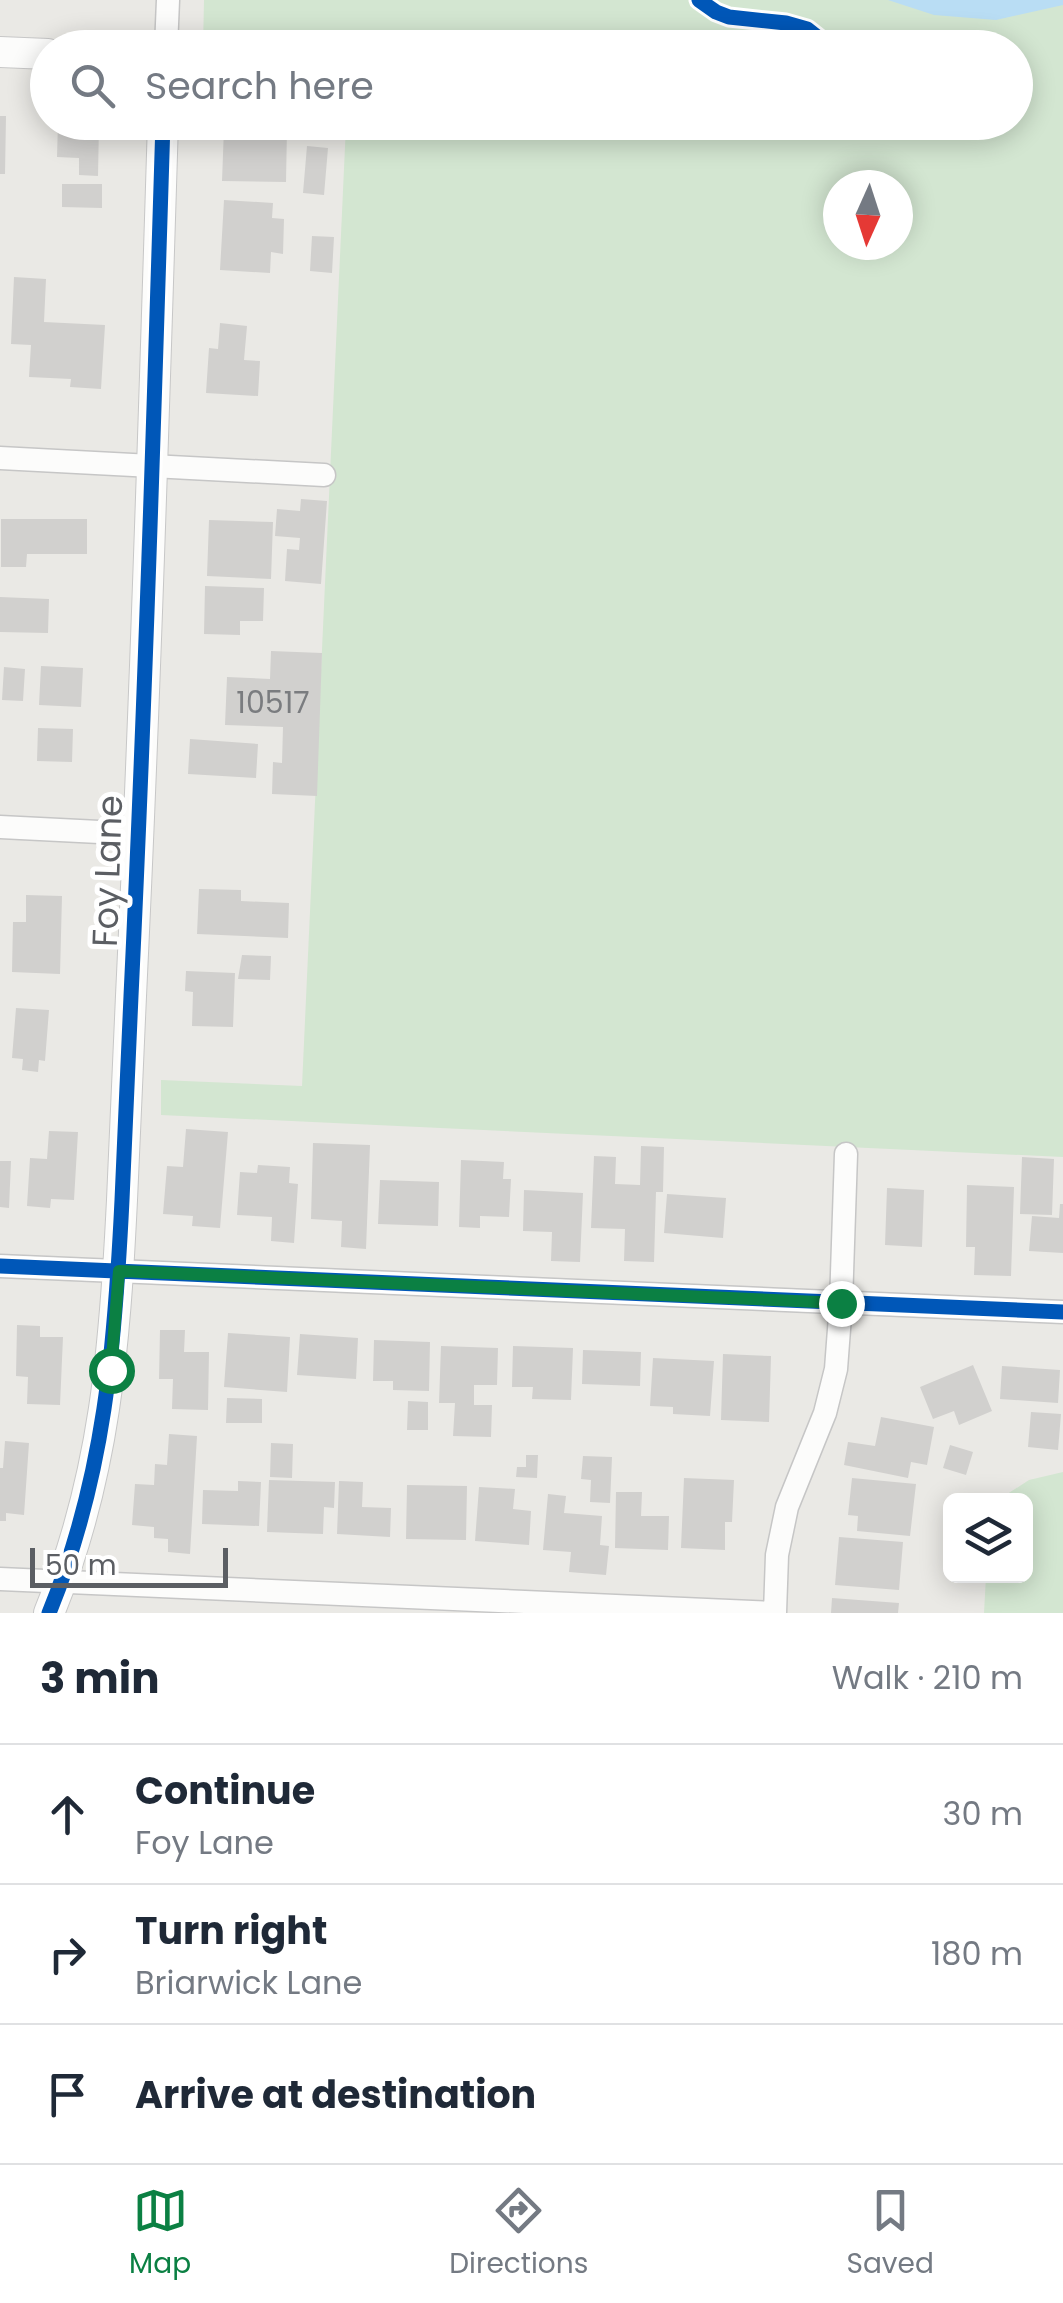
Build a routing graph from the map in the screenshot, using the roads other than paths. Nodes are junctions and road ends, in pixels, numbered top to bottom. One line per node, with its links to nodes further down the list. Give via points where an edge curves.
1 (168, 0): 2 (street)
2 (167, 30)
3 (0, 52): 4 (street)
4 (30, 53)
5 (162, 140): 7 (street, Foy Lane)
6 (0, 458): 7 (street)
7 (152, 465): 8 (street); 10 (street, Foy Lane)
8 (324, 475)
9 (0, 827): 10 (street)
10 (139, 834): 13 (street, Foy Lane)
11 (846, 1154): 14 (street)
12 (0, 1266): 13 (street)
13 (119, 1271): 14 (street); 17 (street, Foy Lane, via 102,1427)
14 (841, 1303): 15 (street); 19 (street, via 825,1413 787,1507)
15 (1063, 1312)
16 (0, 1579): 17 (street)
17 (62, 1582): 18 (street, Foy Lane); 19 (street)
18 (49, 1613)
19 (775, 1613)

